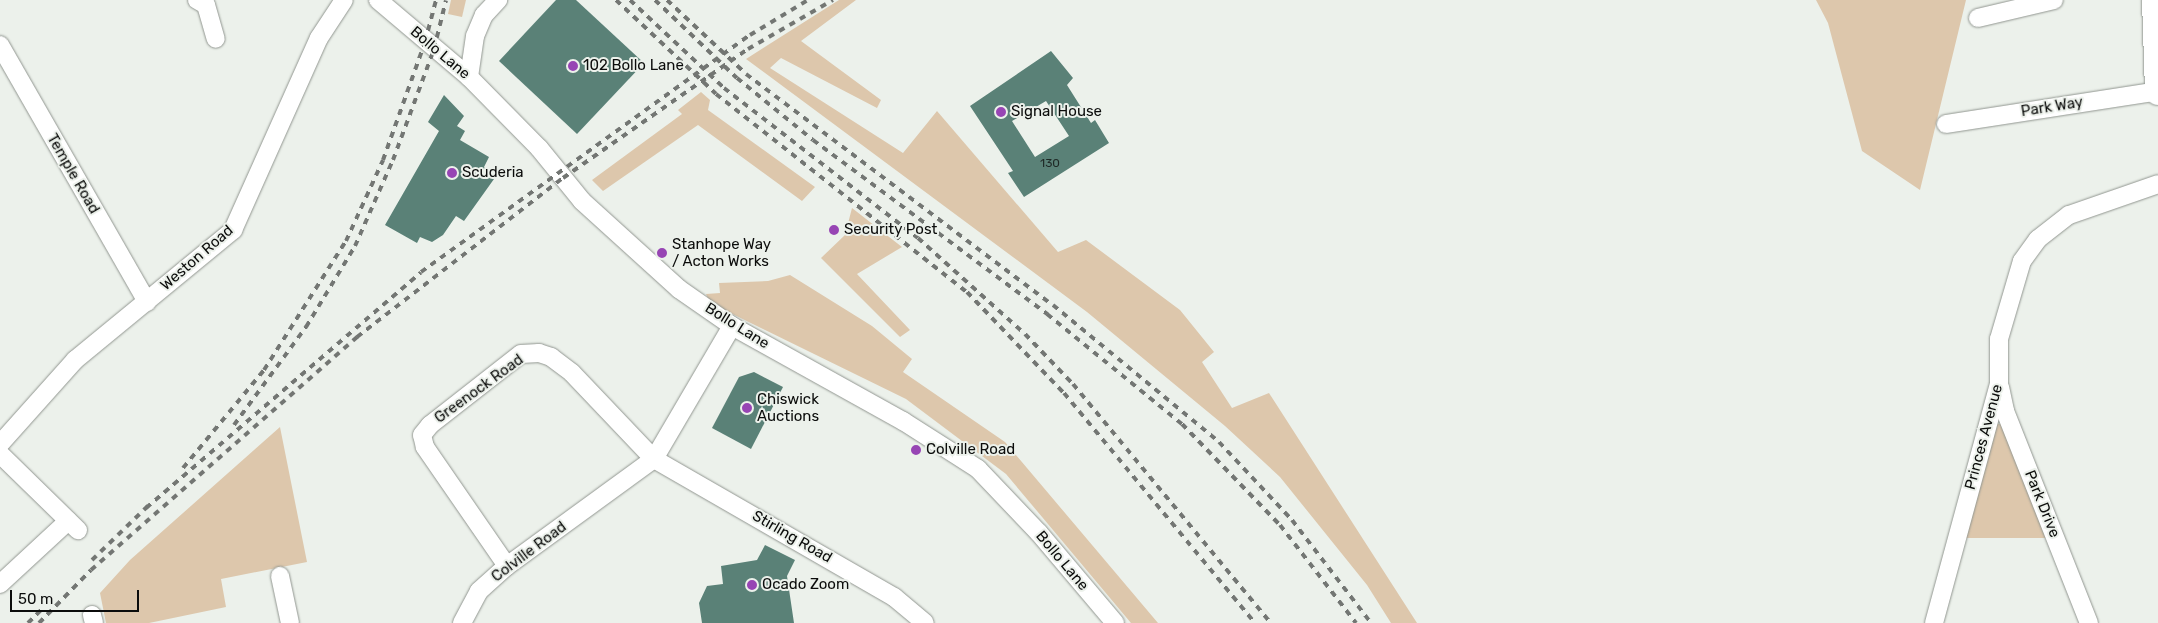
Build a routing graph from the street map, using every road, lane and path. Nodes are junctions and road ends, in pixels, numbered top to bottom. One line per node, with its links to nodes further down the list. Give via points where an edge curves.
1 (197, 0): 8 (street, via 206,5)
2 (344, 0): 14 (street, Weston Road, via 319,38 233,230)
3 (378, 0): 10 (street, Bollo Lane)
4 (498, 0): 10 (street, via 484,15 475,36)
5 (2054, 0): 7 (street)
6 (2155, 0): 11 (highway)
7 (1978, 18)
8 (216, 39)
9 (0, 45): 14 (street, Temple Road)
10 (469, 77): 15 (street, Bollo Lane, via 616,234 679,289)
11 (2158, 92): 12 (street, Park Way)
12 (1946, 124)
13 (2158, 184): 16 (street, Princes Avenue, via 2069,215 2038,239 2022,261 2007,305 1999,339)
14 (147, 302): 17 (street, Weston Road, via 75,360)
15 (732, 326): 19 (street, Colville Road); 26 (street, Bollo Lane, via 903,421 978,469 1039,533)
16 (1999, 384): 27 (street, Princes Avenue); 28 (street, Park Drive, via 2005,411)
17 (3, 432)
18 (0, 454): 22 (street, via 73,526)
19 (654, 459): 20 (street, Colville Road); 20 (street, Greenock Road, via 558,362 539,353 521,354 430,425 422,435 425,447); 25 (street, Stirling Road, via 894,596)
20 (507, 566): 24 (street, Colville Road, via 479,591)
21 (280, 576): 23 (street)
22 (0, 584)
23 (290, 623)
24 (462, 623)
25 (925, 623)
26 (1115, 623)
27 (1934, 623)
28 (2089, 623)

